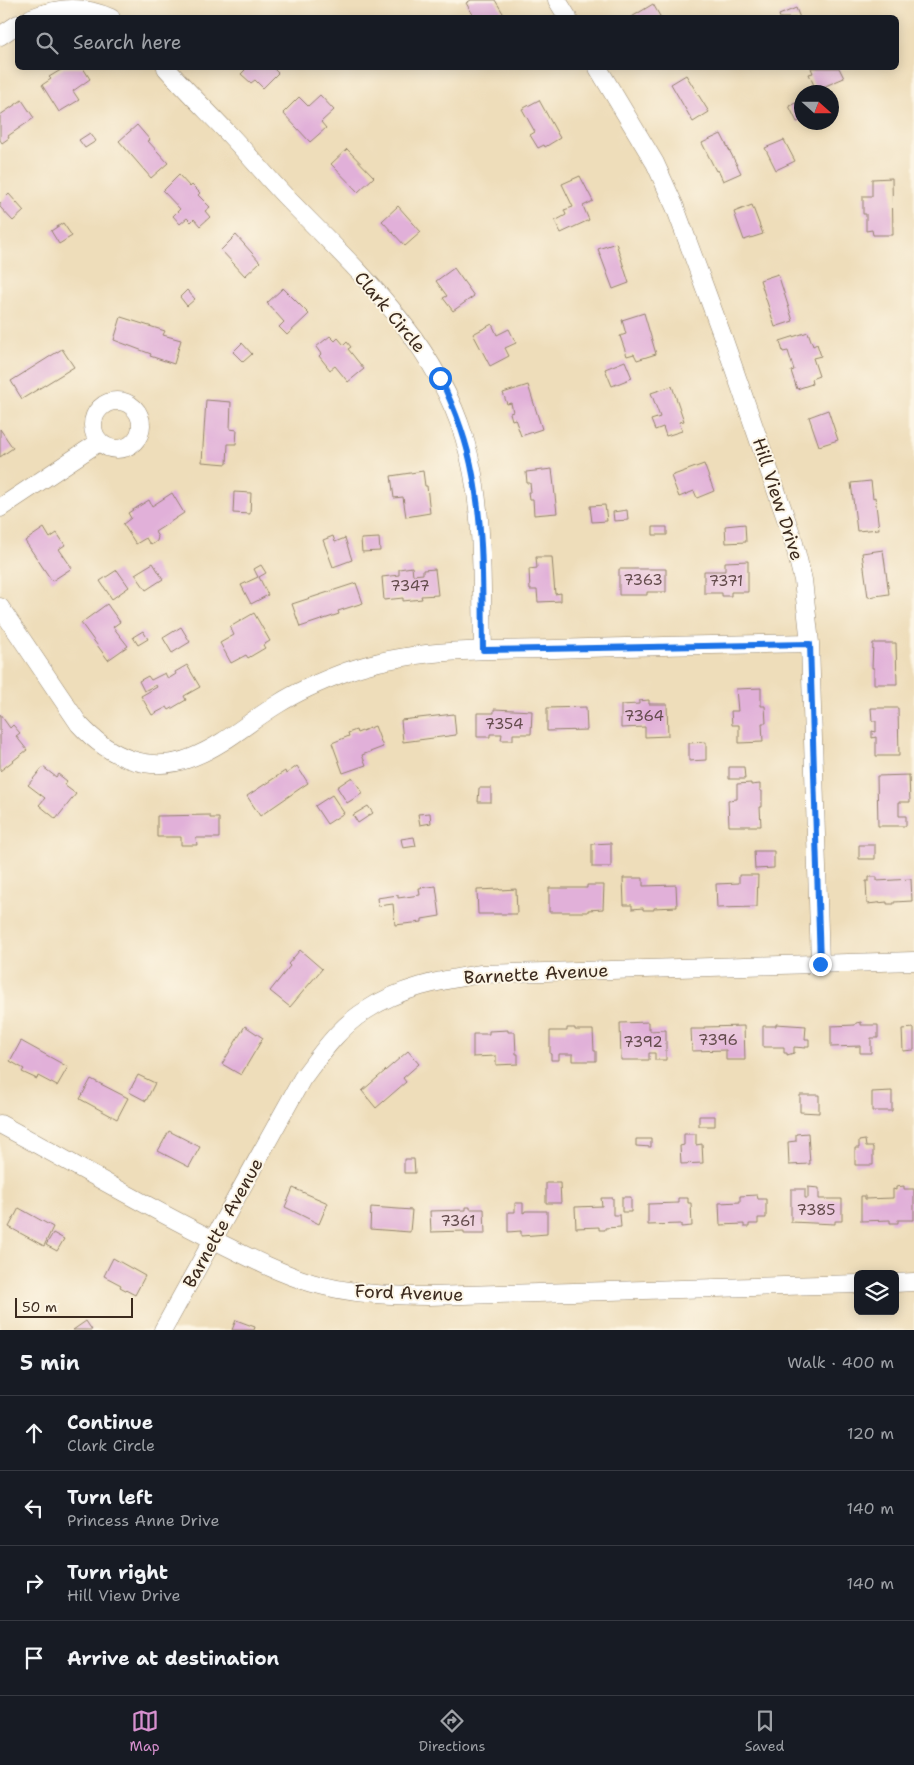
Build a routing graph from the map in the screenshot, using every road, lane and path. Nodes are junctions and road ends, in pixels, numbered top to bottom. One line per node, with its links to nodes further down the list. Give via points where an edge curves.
1 (557, 0): 4 (street)
2 (38, 15): 3 (street, via 72,8 88,9)
3 (103, 15)
4 (566, 15)
5 (15, 26): 6 (street)
6 (0, 36)
7 (168, 70): 13 (street, Clark Circle, via 400,319 440,378 461,429 473,474 480,534)
8 (599, 70): 12 (street, Hill View Drive, via 654,163 675,207 721,331 793,539 803,580)
9 (99, 442): 10 (street)
10 (0, 508)
11 (0, 607): 13 (street, via 79,724 92,738 122,757 158,764 194,757 278,704 349,671 416,655)
12 (810, 644): 13 (street); 15 (street, Hill View Drive)
13 (483, 650)
14 (914, 961): 15 (street, Barnette Avenue)
15 (820, 964): 17 (street, Barnette Avenue, via 481,974 449,978 393,996 364,1011 344,1028 307,1072)
16 (0, 1124): 17 (street, Ford Avenue)
17 (214, 1240): 20 (street, Ford Avenue, via 276,1270 313,1283 389,1296); 21 (street, Barnette Avenue)
18 (914, 1282): 19 (street)
19 (899, 1283)
20 (854, 1284)
21 (163, 1330)

